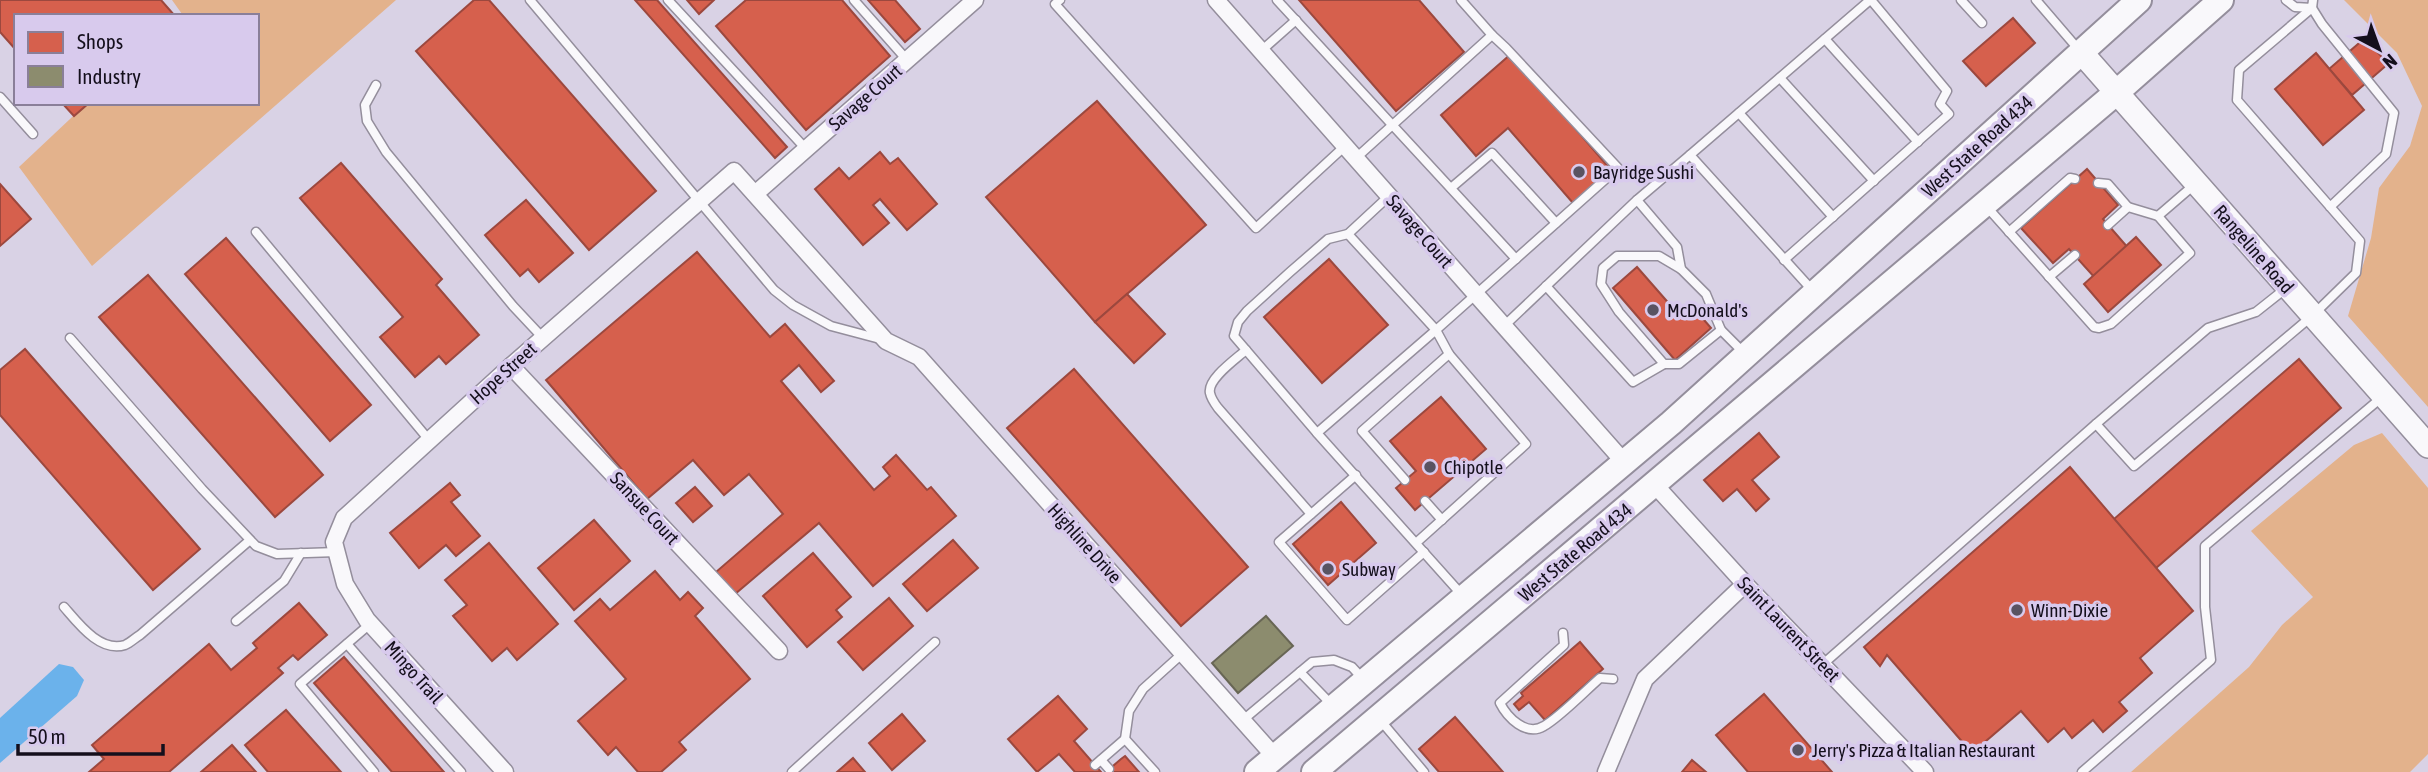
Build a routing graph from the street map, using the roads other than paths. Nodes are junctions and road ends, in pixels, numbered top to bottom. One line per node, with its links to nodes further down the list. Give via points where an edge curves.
1 (530, 0): 42 (lane)
2 (668, 0): 31 (lane)
3 (854, 0): 22 (lane)
4 (975, 0): 22 (street, Savage Court)
5 (1060, 0): 32 (lane, via 1055,4 1256,228)
6 (1216, 0): 20 (street, Savage Court)
7 (1277, 0): 16 (lane)
8 (1461, 0): 18 (lane)
9 (1961, 0): 17 (lane)
10 (2036, 0): 21 (lane)
11 (2139, 0): 21 (main road, West State Road 434)
12 (2221, 0): 25 (main road, West State Road 434)
13 (2286, 0): 15 (lane, via 2295,7)
14 (1868, 1): 19 (lane); 30 (lane, via 1947,90 1940,104 1949,114)
15 (2313, 4): 45 (lane, via 2322,24 2394,113 2386,154); 45 (lane, via 2239,70 2237,100)
16 (1296, 20): 20 (lane); 28 (lane)
17 (1982, 23)
18 (1492, 35): 28 (lane); 48 (lane, via 1618,168)
19 (1825, 39): 23 (lane); 30 (lane)
20 (1261, 51): 32 (street, Savage Court)
21 (2081, 52): 25 (street, Rangeline Road); 61 (main road, West State Road 434)
22 (907, 60): 31 (street, Savage Court)
23 (1780, 78): 27 (lane); 35 (lane)
24 (376, 85): 67 (lane, via 365,105 367,121 386,152)
25 (2118, 92): 37 (street, Rangeline Road); 43 (main road, West State Road 434)
26 (0, 97): 29 (lane)
27 (1739, 113): 33 (lane); 47 (lane)
28 (1393, 125): 32 (lane); 38 (lane)
29 (33, 134)
30 (1918, 142): 35 (lane)
31 (806, 149): 39 (street, Savage Court)
32 (1351, 152): 40 (street, Savage Court)
33 (1690, 155): 41 (lane); 55 (lane)
34 (2076, 179): 51 (lane, via 2070,178)
35 (1874, 181): 47 (lane)
36 (2098, 183): 44 (lane, via 2108,184)
37 (2196, 183): 46 (lane); 59 (street, Rangeline Road)
38 (1451, 188): 48 (lane, via 1492,153); 54 (lane)
39 (755, 194): 42 (street, Hope Street, via 734,171); 68 (street, Hope Street)
40 (1389, 196): 52 (lane); 60 (street, Savage Court)
41 (1637, 200): 56 (lane, via 1677,247); 58 (lane)
42 (699, 202): 67 (street, Hope Street); 68 (lane, via 774,290 793,305 831,326)
43 (1984, 205): 51 (lane); 83 (main road, West State Road 434)
44 (2128, 207): 46 (lane); 49 (lane)
45 (2330, 207): 62 (lane, via 2360,241 2356,274)
46 (2158, 216): 57 (lane, via 2190,253 2111,324 2094,327)
47 (1833, 217): 55 (lane)
48 (1556, 223): 54 (lane)
49 (2108, 225)
50 (256, 232): 78 (lane)
51 (2009, 232): 57 (lane)
52 (1348, 234): 64 (lane); 69 (lane, via 1328,239 1247,311 1234,336)
53 (2074, 255): 57 (lane)
54 (1516, 259): 60 (lane)
55 (1784, 260): 61 (lane)
56 (1681, 269): 65 (lane, via 1706,294); 72 (lane, via 1658,256 1634,255 1617,256 1603,268 1601,284 1613,303)
57 (2049, 277)
58 (1546, 286): 63 (lane); 72 (lane, via 1633,382)
59 (2287, 287): 62 (street, Rangeline Road); 76 (lane, via 2256,312 2208,328)
60 (1475, 293): 63 (street, Savage Court); 64 (lane)
61 (1815, 293): 71 (main road, West State Road 434)
62 (2312, 316): 74 (street, Rangeline Road); 76 (lane, via 2134,466)
63 (1504, 326): 80 (street, Savage Court)
64 (1436, 330): 70 (lane); 77 (lane)
65 (1721, 330): 71 (lane); 72 (lane, via 1679,364)
66 (70, 338): 88 (lane)
67 (543, 338): 73 (street, Hope Street)
68 (886, 341): 102 (street, Highline Drive, via 919,357)
69 (1245, 350): 77 (lane); 85 (lane, via 1213,380 1210,394)
70 (1449, 354): 82 (lane, via 1362,431); 86 (lane, via 1526,444)
71 (1746, 356): 75 (main road, West State Road 434)
72 (1664, 364)
73 (511, 366): 78 (street, Hope Street); 101 (street, Sansue Court)
74 (2383, 397): 79 (street, Rangeline Road); 124 (lane, via 2205,546 2211,660)
75 (1671, 423): 80 (main road, West State Road 434); 83 (main road, via 1657,456)
76 (2096, 424): 103 (lane)
77 (1317, 433): 81 (lane)
78 (429, 440): 92 (street, Hope Street, via 344,518 334,542)
79 (2428, 446)
80 (1624, 462): 87 (main road, via 1624,486); 94 (main road, West State Road 434)
81 (1356, 475): 85 (lane); 89 (lane)
82 (1405, 480)
83 (1655, 485): 87 (main road, West State Road 434); 93 (street, Saint Laurent Street)
84 (1425, 501): 86 (lane)
85 (1311, 514): 90 (lane, via 1279,542 1347,620)
86 (1441, 520): 89 (lane)
87 (1611, 522): 108 (main road, West State Road 434)
88 (250, 540): 91 (lane, via 277,555); 95 (lane, via 125,645 108,646 83,629)
89 (1416, 543): 90 (lane)
90 (1424, 552): 94 (lane)
91 (301, 553): 92 (lane); 96 (lane, via 284,581)
92 (338, 557): 97 (street, Mingo Trail, via 345,584)
93 (1745, 584): 103 (street, Saint Laurent Street); 122 (street, via 1645,679)
94 (1464, 597): 106 (main road, West State Road 434)
95 (64, 607)
96 (236, 621)
97 (370, 624): 100 (lane); 117 (street, Mingo Trail)
98 (1563, 633): 105 (lane, via 1564,645 1500,703 1507,716 1525,729 1542,728 1600,678)
99 (935, 642): 118 (lane)
100 (347, 644): 115 (lane, via 300,684); 116 (lane)
101 (779, 651)
102 (1183, 653): 109 (street, Highline Drive); 110 (lane, via 1143,689 1129,711)
103 (1822, 665): 123 (street, Saint Laurent Street)
104 (1300, 673): 106 (lane, via 1312,663 1334,660 1352,667); 107 (lane); 109 (lane)
105 (1613, 679)
106 (1365, 681): 107 (main road, West State Road 434)
107 (1334, 707): 113 (main road, West State Road 434)
108 (1379, 718): 120 (main road, West State Road 434); 121 (lane)
109 (1242, 720): 113 (street, Highline Drive)
110 (1125, 738): 111 (lane); 119 (lane)
111 (1113, 749): 112 (lane); 114 (lane, via 1098,762)
112 (1121, 759)
113 (1266, 764)
114 (1110, 769)
115 (373, 772)
116 (461, 772)
117 (505, 772)
118 (792, 772)
119 (1155, 772)
120 (1314, 772)
121 (1424, 772)
122 (1606, 772)
123 (1925, 772)
124 (2082, 772)

